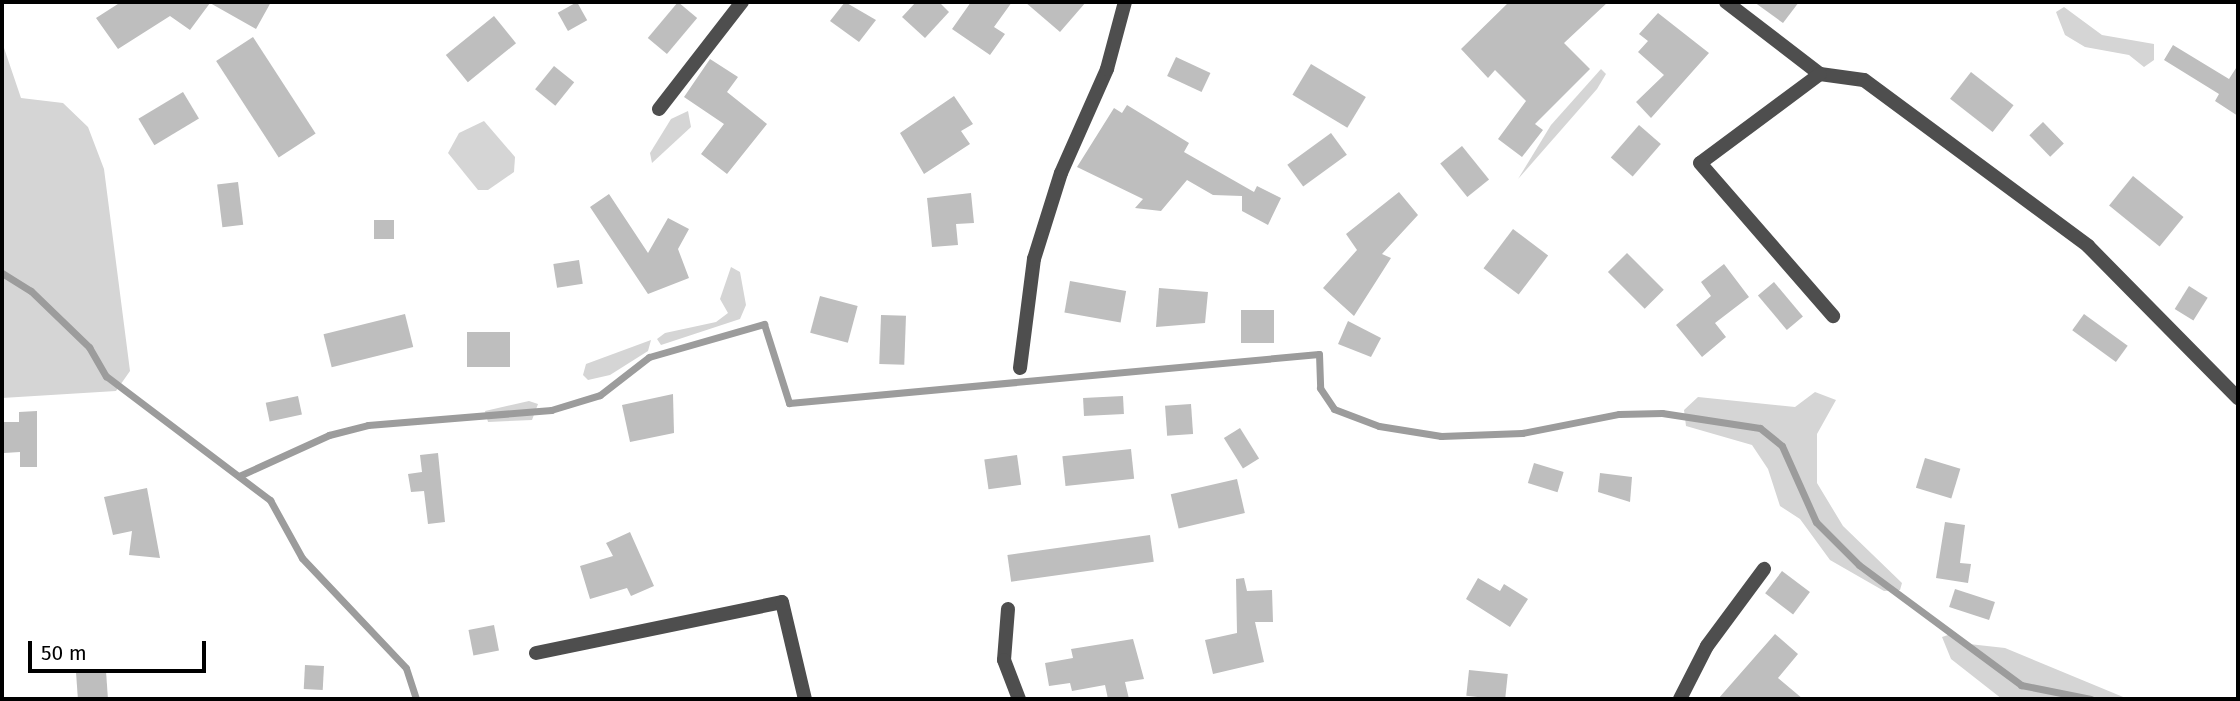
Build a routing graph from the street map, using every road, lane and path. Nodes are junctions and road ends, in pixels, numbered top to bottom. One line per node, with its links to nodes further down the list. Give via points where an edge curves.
1 (742, 2): 5 (street)
2 (1125, 2): 7 (street, via 1107,69 1061,173 1034,259)
3 (1726, 2): 4 (street)
4 (1820, 74): 6 (street, via 1700,163); 8 (street, via 1864,80 2088,246)
5 (659, 109)
6 (1833, 316)
7 (1020, 368)
8 (2238, 398)
9 (1764, 569): 14 (street, via 1707,646)
10 (1009, 609): 13 (street, via 1004,660)
11 (536, 653): 12 (street, via 782,602)
12 (805, 699)
13 (1019, 699)
14 (1680, 699)

